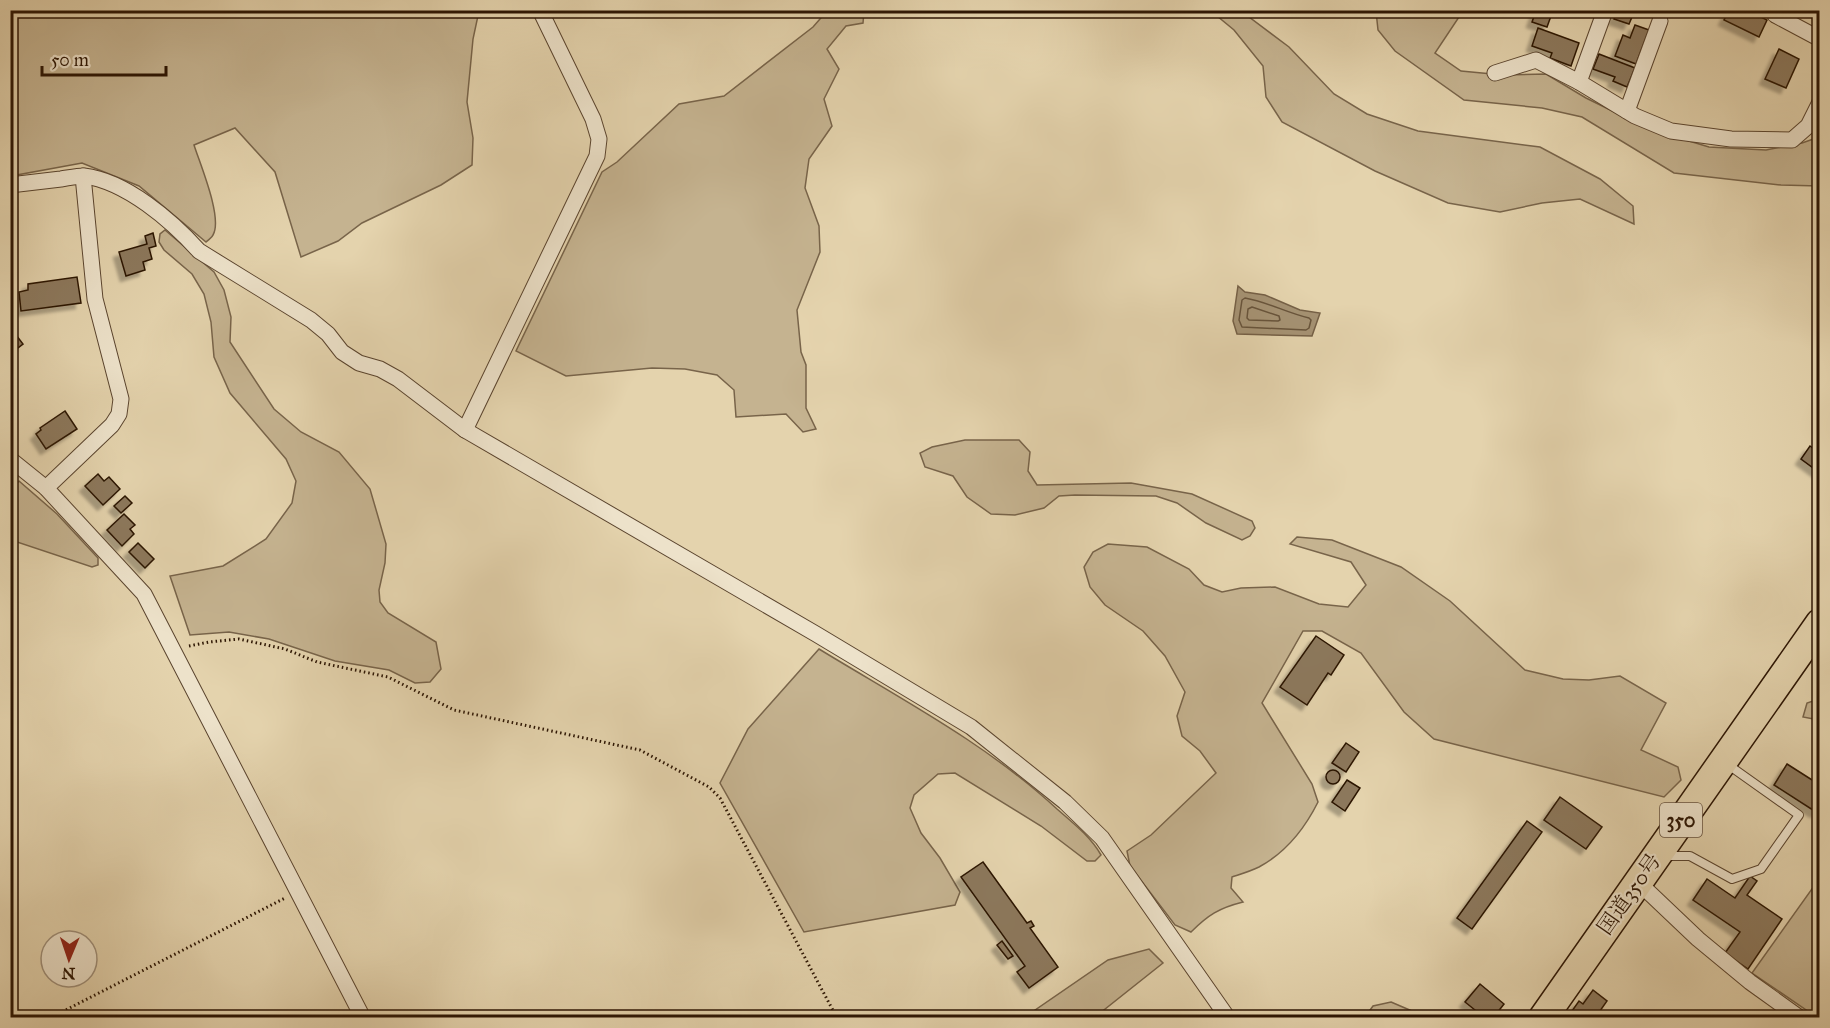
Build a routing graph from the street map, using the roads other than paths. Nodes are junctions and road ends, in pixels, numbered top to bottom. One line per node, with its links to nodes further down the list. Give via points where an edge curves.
1 (540, 10): 12 (street, via 593,119 599,139 597,156)
2 (1775, 15): 5 (street)
3 (1603, 16): 7 (street)
4 (1660, 21): 9 (street)
5 (1820, 39)
6 (1495, 73): 7 (street, via 1536,60)
7 (1579, 82): 9 (street)
8 (1820, 102): 9 (street, via 1808,126 1792,140 1731,139 1671,131)
9 (1627, 111)
10 (83, 176): 11 (street); 12 (street, via 109,183 161,214 199,251 311,320 342,352 398,379); 14 (street, via 95,299 121,399 119,414 112,425)
11 (10, 185)
12 (465, 430): 20 (street, via 971,727 1065,802 1102,838)
13 (10, 459): 14 (street)
14 (46, 488): 19 (street, via 144,594)
15 (1820, 622): 16 (highway, 国道350号 / 350)
16 (1722, 760): 17 (highway, 国道350号 / 350); 17 (lane, via 1799,815 1761,869 1732,879 1690,856 1670,856)
17 (1660, 850): 18 (highway, 国道350号 / 350)
18 (1638, 882): 21 (highway, 国道350号 / 350); 22 (street, via 1750,982)
19 (363, 1017)
20 (1228, 1017)
21 (1543, 1017)
22 (1800, 1017)

